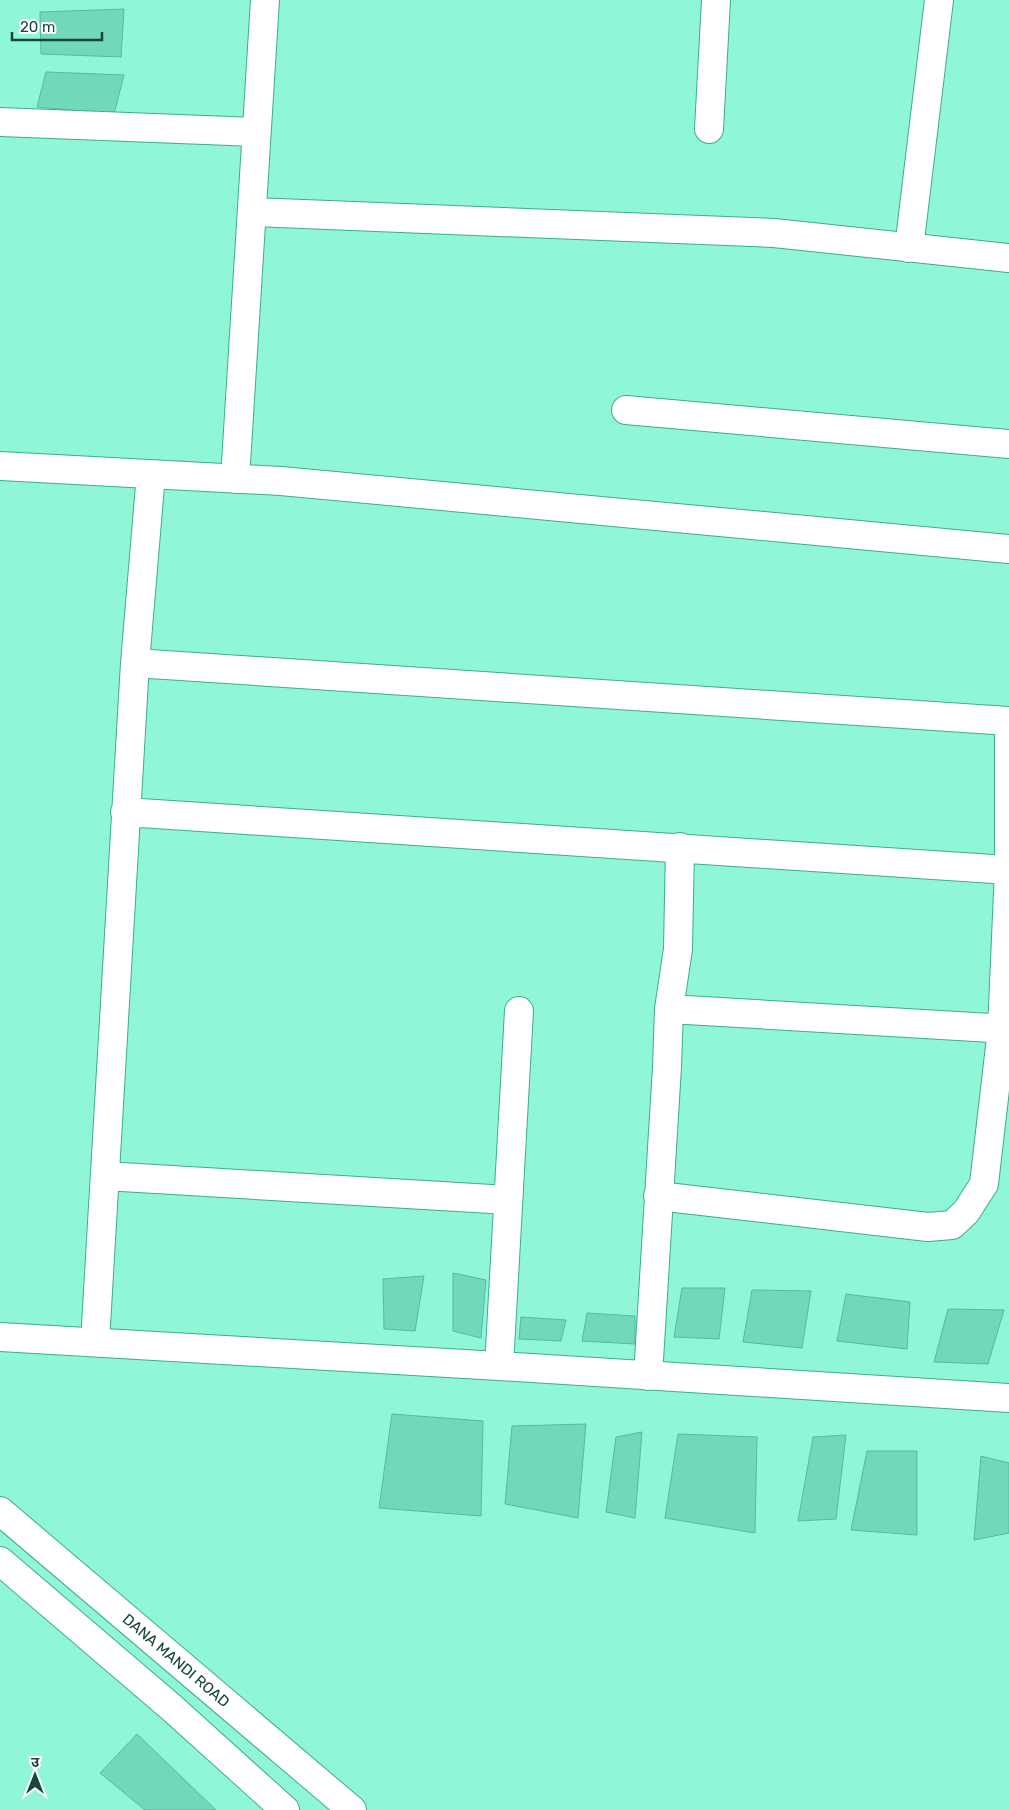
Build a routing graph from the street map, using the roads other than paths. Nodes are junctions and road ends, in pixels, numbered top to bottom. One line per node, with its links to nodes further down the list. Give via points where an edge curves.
1 (264, 0): 6 (street)
2 (716, 0): 5 (street)
3 (938, 0): 8 (street)
4 (0, 122): 6 (street)
5 (709, 128)
6 (256, 132): 7 (street)
7 (252, 212): 8 (street, via 774,233); 14 (street)
8 (909, 248): 9 (street)
9 (1009, 258)
10 (626, 410): 11 (street)
11 (1009, 444)
12 (0, 466): 13 (street)
13 (151, 474): 14 (street); 16 (street)
14 (235, 478): 15 (street)
15 (1009, 549)
16 (135, 662): 18 (street); 19 (street)
17 (1009, 717): 18 (street)
18 (1009, 721): 21 (street)
19 (125, 812): 20 (street); 25 (street)
20 (680, 848): 21 (street); 22 (street, via 678,949)
21 (1009, 870): 24 (street)
22 (669, 1009): 24 (street); 26 (street)
23 (519, 1011): 27 (street)
24 (1005, 1029): 26 (street, via 984,1184 966,1212 952,1225 928,1227)
25 (104, 1176): 27 (street); 29 (street)
26 (658, 1196): 31 (street)
27 (508, 1200): 30 (street)
28 (0, 1337): 29 (street)
29 (95, 1342): 30 (street)
30 (499, 1366): 31 (street)
31 (648, 1376): 32 (street)
32 (1009, 1398)
33 (0, 1511): 36 (street, DANA MANDI ROAD)
34 (0, 1561): 35 (street)
35 (285, 1810)
36 (352, 1810)

